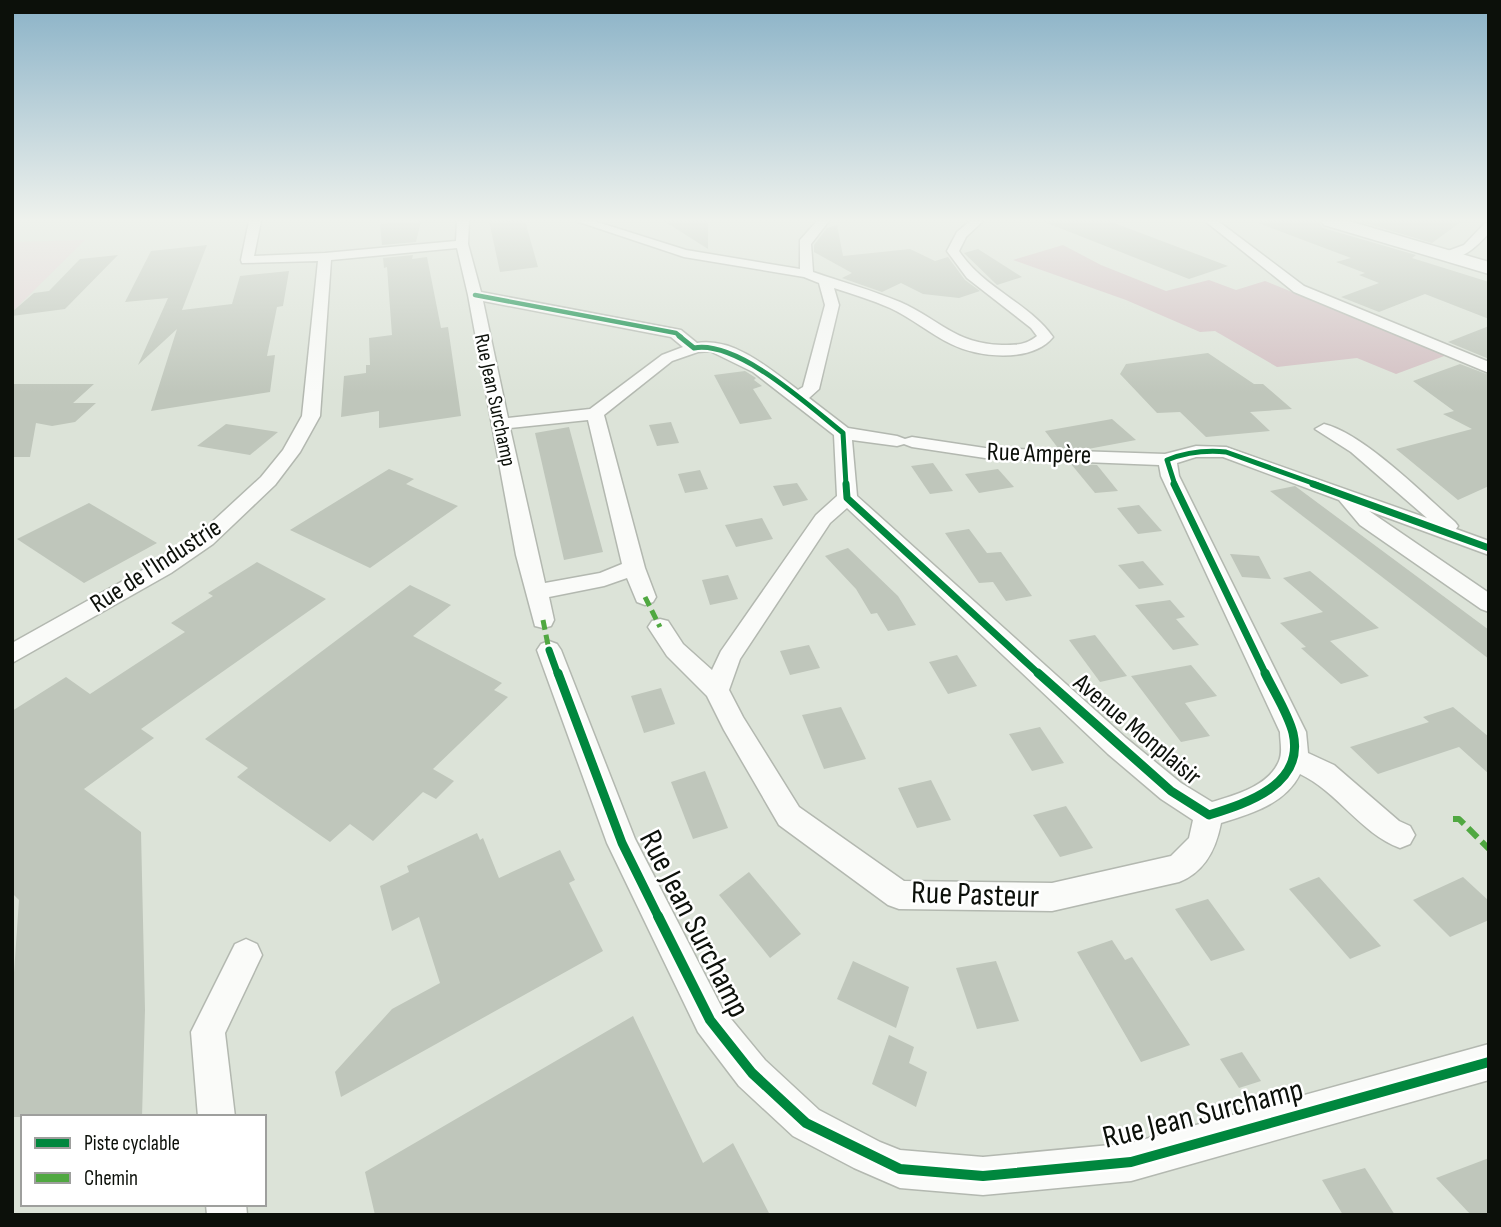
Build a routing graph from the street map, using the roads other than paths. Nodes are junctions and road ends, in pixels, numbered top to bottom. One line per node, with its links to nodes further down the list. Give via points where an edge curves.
1 (323, 278): 28 (street, Rue de l'Industrie, via 311,416 268,481 206,539)
2 (471, 278): 7 (street, Rue Jean Surchamp)
3 (818, 278): 6 (street)
4 (977, 278): 8 (street, via 1036,322 1046,337 1019,350 979,348 958,342)
5 (1285, 278): 11 (street, via 1299,289)
6 (825, 281): 8 (street); 9 (street)
7 (475, 295): 10 (street, via 676,332); 14 (street, Rue Jean Surchamp)
8 (881, 300): 9 (street)
9 (832, 304): 12 (street, via 811,388)
10 (694, 348): 12 (street, via 712,346 738,357); 13 (street, via 667,358)
11 (1489, 368)
12 (797, 398): 16 (street)
13 (595, 414): 14 (street); 23 (street)
14 (500, 424): 24 (street, Rue Jean Surchamp)
15 (1324, 429): 20 (street, via 1357,448)
16 (843, 433): 17 (street, Rue Ampère, via 985,453); 19 (street)
17 (1167, 460): 18 (street, via 1206,449 1226,452); 30 (street, via 1170,476 1293,732)
18 (1345, 496): 20 (street); 26 (street, via 1367,521)
19 (847, 498): 29 (street, via 823,519 729,657); 31 (street, Avenue Monplaisir, via 1117,746 1171,791)
20 (1460, 536): 21 (street); 22 (street)
21 (1489, 536)
22 (1489, 548)
23 (634, 568): 24 (street); 25 (street)
24 (538, 592): 34 (street, Rue Jean Surchamp, via 546,635 622,844 710,1020 752,1073 806,1123 867,1155 900,1169 983,1176 1131,1162)
25 (645, 597)
26 (1489, 604)
27 (660, 627): 29 (street, Rue Pasteur, via 675,650)
28 (12, 654)
29 (717, 690): 31 (street, Rue Pasteur, via 789,816 899,895 1052,897 1179,868 1202,845)
30 (1294, 759): 31 (street, Avenue Monplaisir, via 1276,786 1249,803); 32 (street, via 1324,773)
31 (1209, 815)
32 (1400, 835)
33 (246, 955): 35 (street, via 208,1032)
34 (1489, 1062)
35 (217, 1115)

